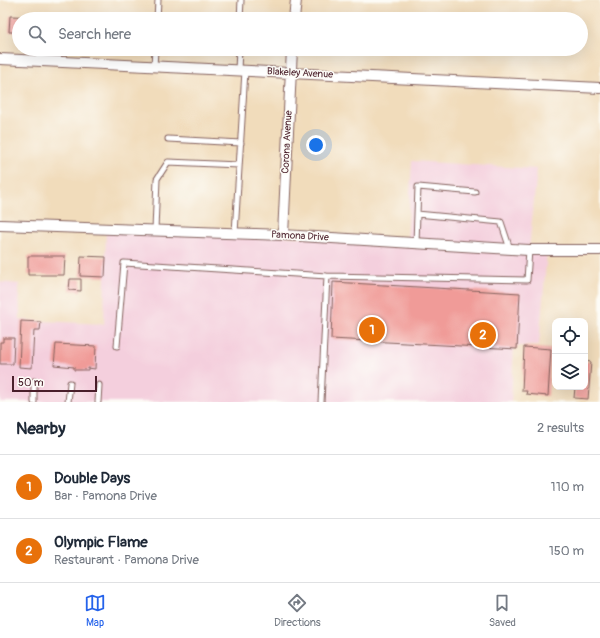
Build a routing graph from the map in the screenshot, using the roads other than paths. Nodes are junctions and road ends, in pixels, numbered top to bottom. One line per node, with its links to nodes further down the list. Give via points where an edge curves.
1 (158, 0): 4 (lane)
2 (242, 0): 5 (lane)
3 (296, 0): 6 (street)
4 (157, 12)
5 (241, 12)
6 (295, 12)
7 (155, 56): 11 (lane)
8 (240, 56): 12 (lane)
9 (292, 56): 13 (street, Corona Avenue)
10 (0, 59): 11 (street, Blakeley Avenue)
11 (154, 67): 12 (street, Blakeley Avenue)
12 (241, 71): 13 (street, Blakeley Avenue); 16 (lane)
13 (291, 73): 14 (street, Blakeley Avenue); 23 (street, Corona Avenue)
14 (600, 88)
15 (168, 138): 16 (lane)
16 (241, 143): 17 (lane)
17 (239, 165): 21 (lane, via 168,162 157,179); 22 (lane)
18 (475, 192): 19 (lane, via 418,187)
19 (417, 214): 24 (lane); 25 (lane, via 501,222)
20 (0, 225): 21 (street, Pamona Drive)
21 (155, 230): 22 (street, Pamona Drive)
22 (235, 233): 23 (street, Pamona Drive)
23 (283, 235): 24 (street, Pamona Drive)
24 (416, 243): 25 (street, Pamona Drive)
25 (510, 249): 26 (street, Pamona Drive)
26 (529, 250): 27 (street, Pamona Drive); 28 (lane, via 528,280)
27 (600, 250)
28 (327, 276): 29 (lane, via 124,263); 36 (lane)
29 (117, 346)
30 (34, 381): 33 (lane)
31 (70, 383): 34 (lane)
32 (99, 385): 35 (lane)
33 (34, 402)
34 (68, 402)
35 (98, 402)
36 (321, 402)

